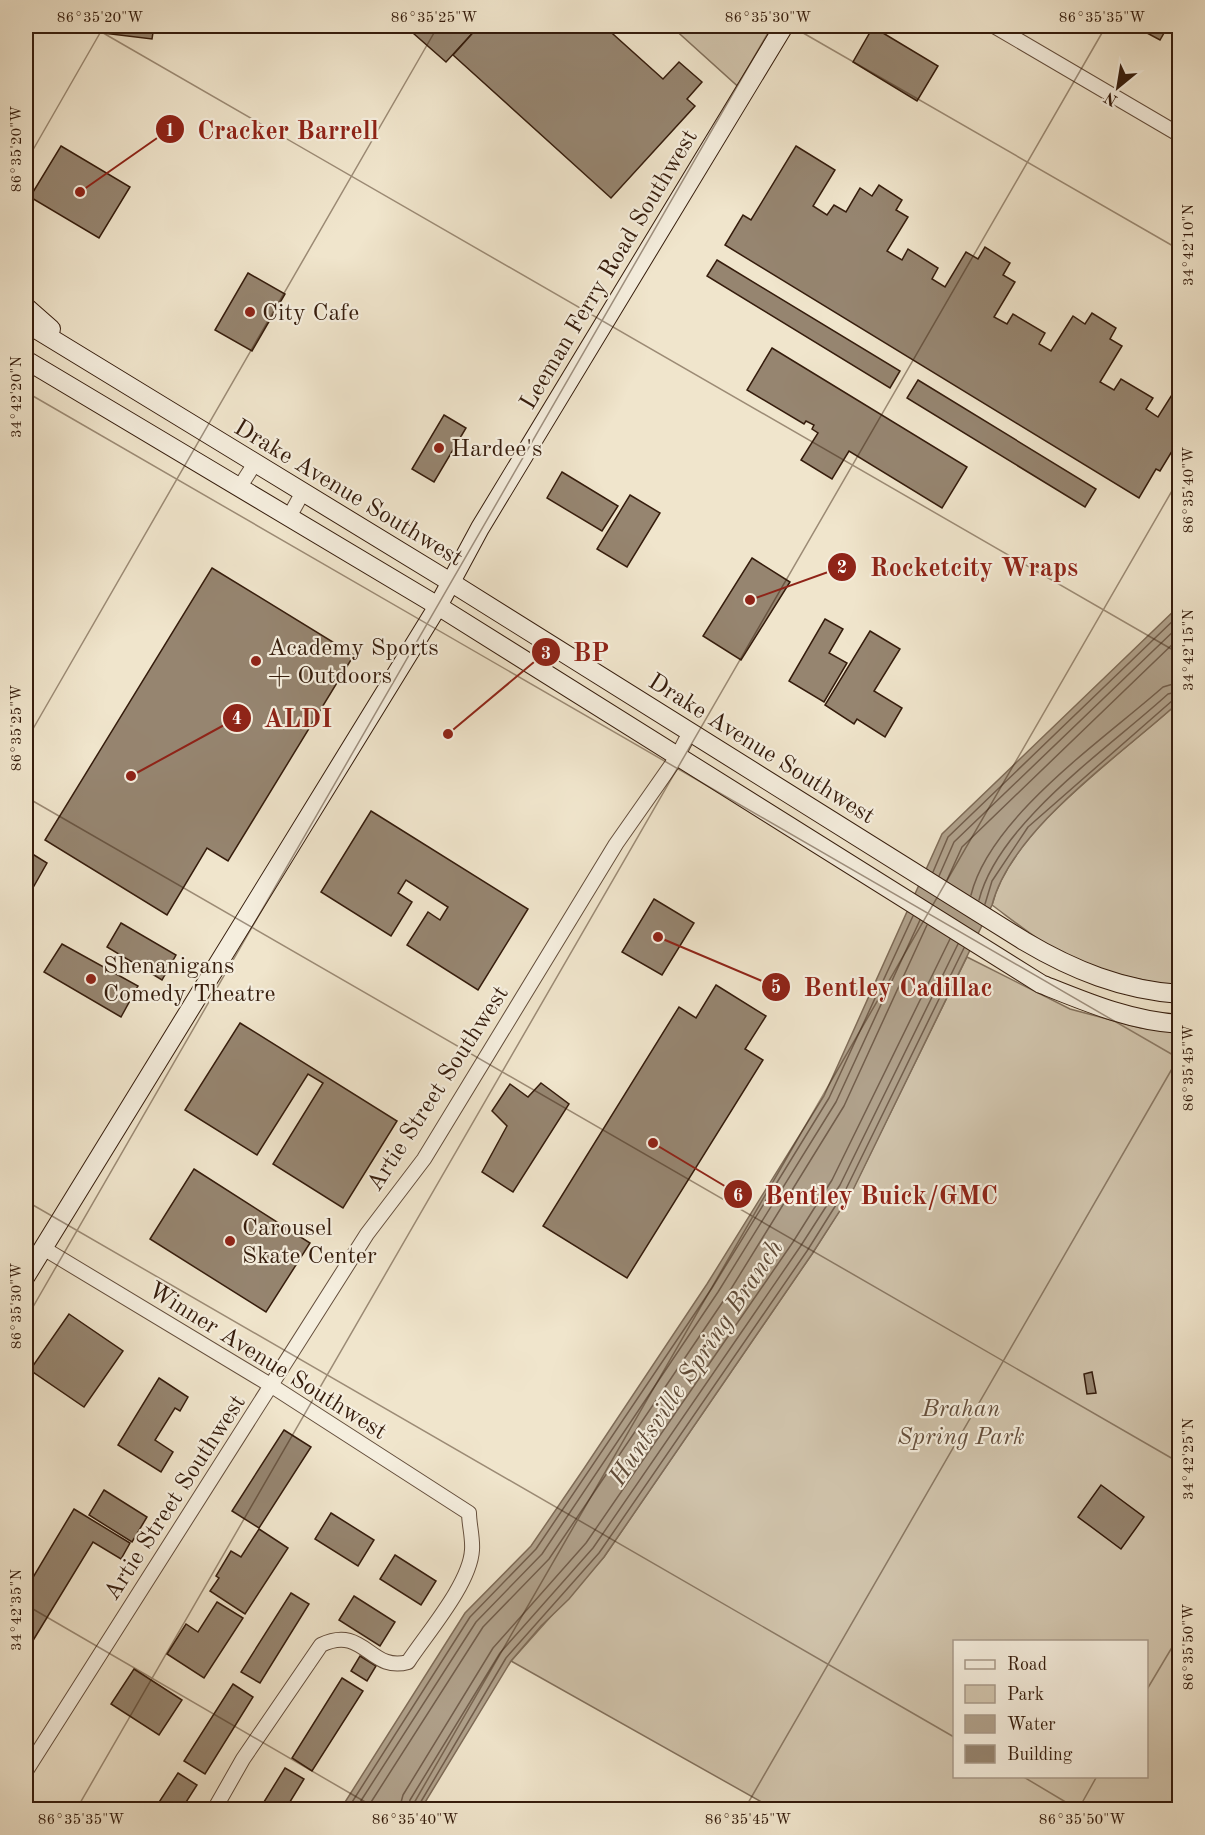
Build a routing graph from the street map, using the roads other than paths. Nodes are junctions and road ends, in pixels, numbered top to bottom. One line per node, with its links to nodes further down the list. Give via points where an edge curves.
1 (783, 26): 12 (street, Leeman Ferry Road Southwest, via 480,528)
2 (994, 26): 3 (street)
3 (1179, 135)
4 (26, 307): 7 (street)
5 (26, 323): 7 (street, Drake Avenue Southwest)
6 (29, 365): 9 (street)
7 (99, 368): 8 (street, Drake Avenue Southwest)
8 (255, 463): 9 (street); 10 (street, Drake Avenue Southwest)
9 (239, 488): 11 (street)
10 (303, 492): 11 (street); 12 (street, Drake Avenue Southwest)
11 (289, 517): 13 (street)
12 (452, 583): 13 (street, Leeman Ferry Road Southwest); 14 (street, Drake Avenue Southwest)
13 (438, 606): 15 (street); 18 (street, Leeman Ferry Road Southwest)
14 (690, 732): 15 (street, Artie Street Southwest); 16 (street, Drake Avenue Southwest, via 989,920 1075,969 1125,986)
15 (677, 757): 17 (street, via 1041,984 1109,1011); 20 (street, Artie Street Southwest, via 616,844 424,1159 367,1234)
16 (1179, 994)
17 (1179, 1024)
18 (43, 1248): 19 (street, Leeman Ferry Road Southwest); 20 (street, Winner Avenue Southwest)
19 (26, 1276)
20 (272, 1386): 21 (street, Artie Street Southwest); 22 (street, Winner Avenue Southwest, via 469,1512 472,1549 461,1582 408,1662 385,1662 351,1639 335,1638 321,1645 243,1759)
21 (26, 1771)
22 (214, 1809)

